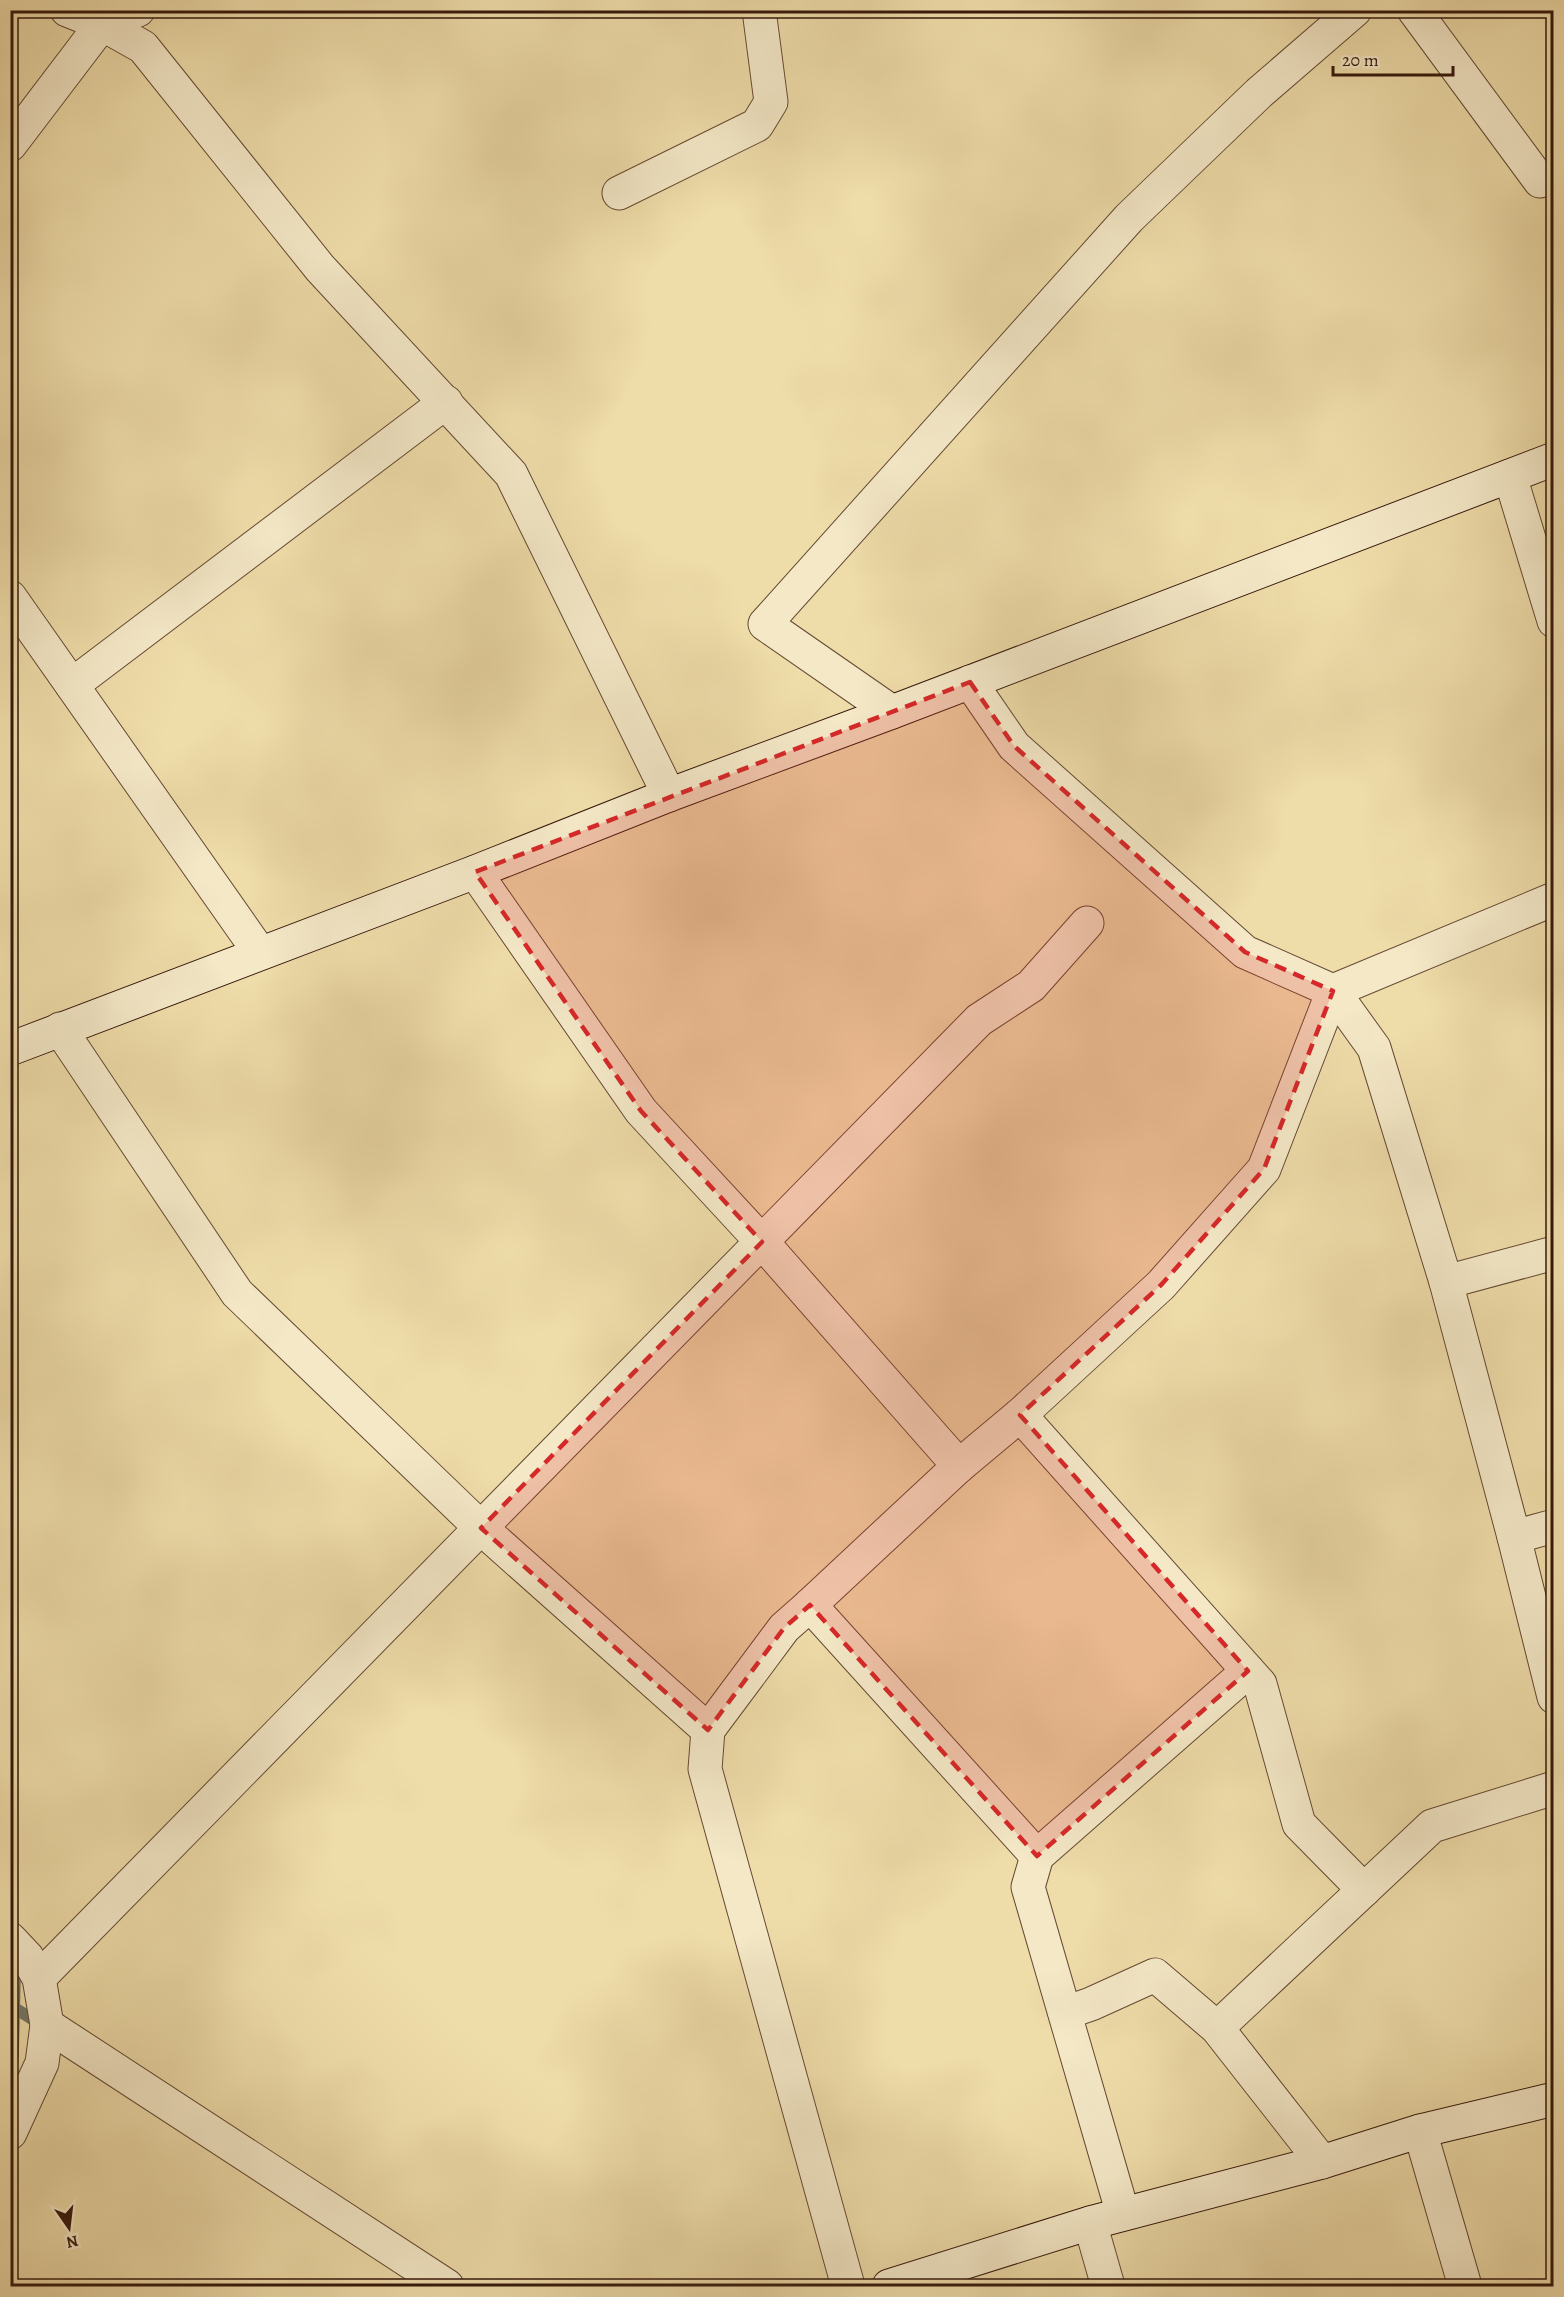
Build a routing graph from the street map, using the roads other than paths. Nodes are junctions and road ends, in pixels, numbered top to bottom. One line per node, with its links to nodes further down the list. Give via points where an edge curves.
1 (67, 10): 6 (street)
2 (138, 10): 6 (street)
3 (759, 10): 9 (street, via 771,102 757,125)
4 (1355, 10): 17 (street, via 1258,93 1129,218 765,624)
5 (1414, 10): 8 (street)
6 (102, 24): 7 (street); 10 (street, via 143,46 320,268)
7 (10, 145)
8 (1540, 181)
9 (619, 193)
10 (446, 402): 16 (street); 18 (street, via 511,474)
11 (1554, 459): 12 (street)
12 (1510, 476): 14 (street); 15 (street)
13 (10, 597): 16 (street)
14 (1554, 621)
15 (970, 682): 17 (street); 23 (street, via 1014,746 1245,952)
16 (72, 685): 22 (street)
17 (892, 712): 18 (street)
18 (669, 795): 19 (street)
19 (475, 872): 22 (street); 26 (street, via 641,1111)
20 (1554, 899): 23 (street)
21 (1087, 923): 26 (street, via 1031,986 980,1020)
22 (260, 953): 24 (street)
23 (1333, 992): 28 (street, via 1374,1048); 29 (street, via 1264,1169 1161,1285)
24 (60, 1029): 25 (street); 32 (street, via 237,1293)
25 (10, 1049)
26 (762, 1242): 30 (street); 32 (street)
27 (1554, 1252): 28 (street)
28 (1446, 1282): 33 (street)
29 (1020, 1415): 30 (street); 35 (street)
30 (959, 1466): 34 (street)
31 (1554, 1527): 33 (street)
32 (481, 1528): 37 (street); 42 (street)
33 (1514, 1537): 36 (street)
34 (810, 1605): 37 (street, via 784,1628); 39 (street)
35 (1248, 1671): 39 (street); 40 (street, via 1260,1684 1299,1824)
36 (1554, 1697)
37 (708, 1730): 53 (street, via 705,1769)
38 (1554, 1788): 40 (street, via 1432,1826)
39 (1037, 1856): 43 (street, via 1029,1887)
40 (1364, 1890): 45 (street)
41 (10, 1939): 42 (street)
42 (39, 1978): 44 (street)
43 (1065, 2013): 45 (street, via 1155,1975); 50 (street)
44 (47, 2025): 48 (street, via 42,2063); 52 (street)
45 (1217, 2028): 49 (street)
46 (1554, 2099): 47 (street)
47 (1420, 2131): 49 (street); 56 (street)
48 (10, 2133)
49 (1322, 2162): 50 (street)
50 (1123, 2214): 51 (street)
51 (1090, 2223): 54 (street); 55 (street)
52 (447, 2286)
53 (848, 2286)
54 (889, 2286)
55 (1108, 2286)
56 (1465, 2286)

